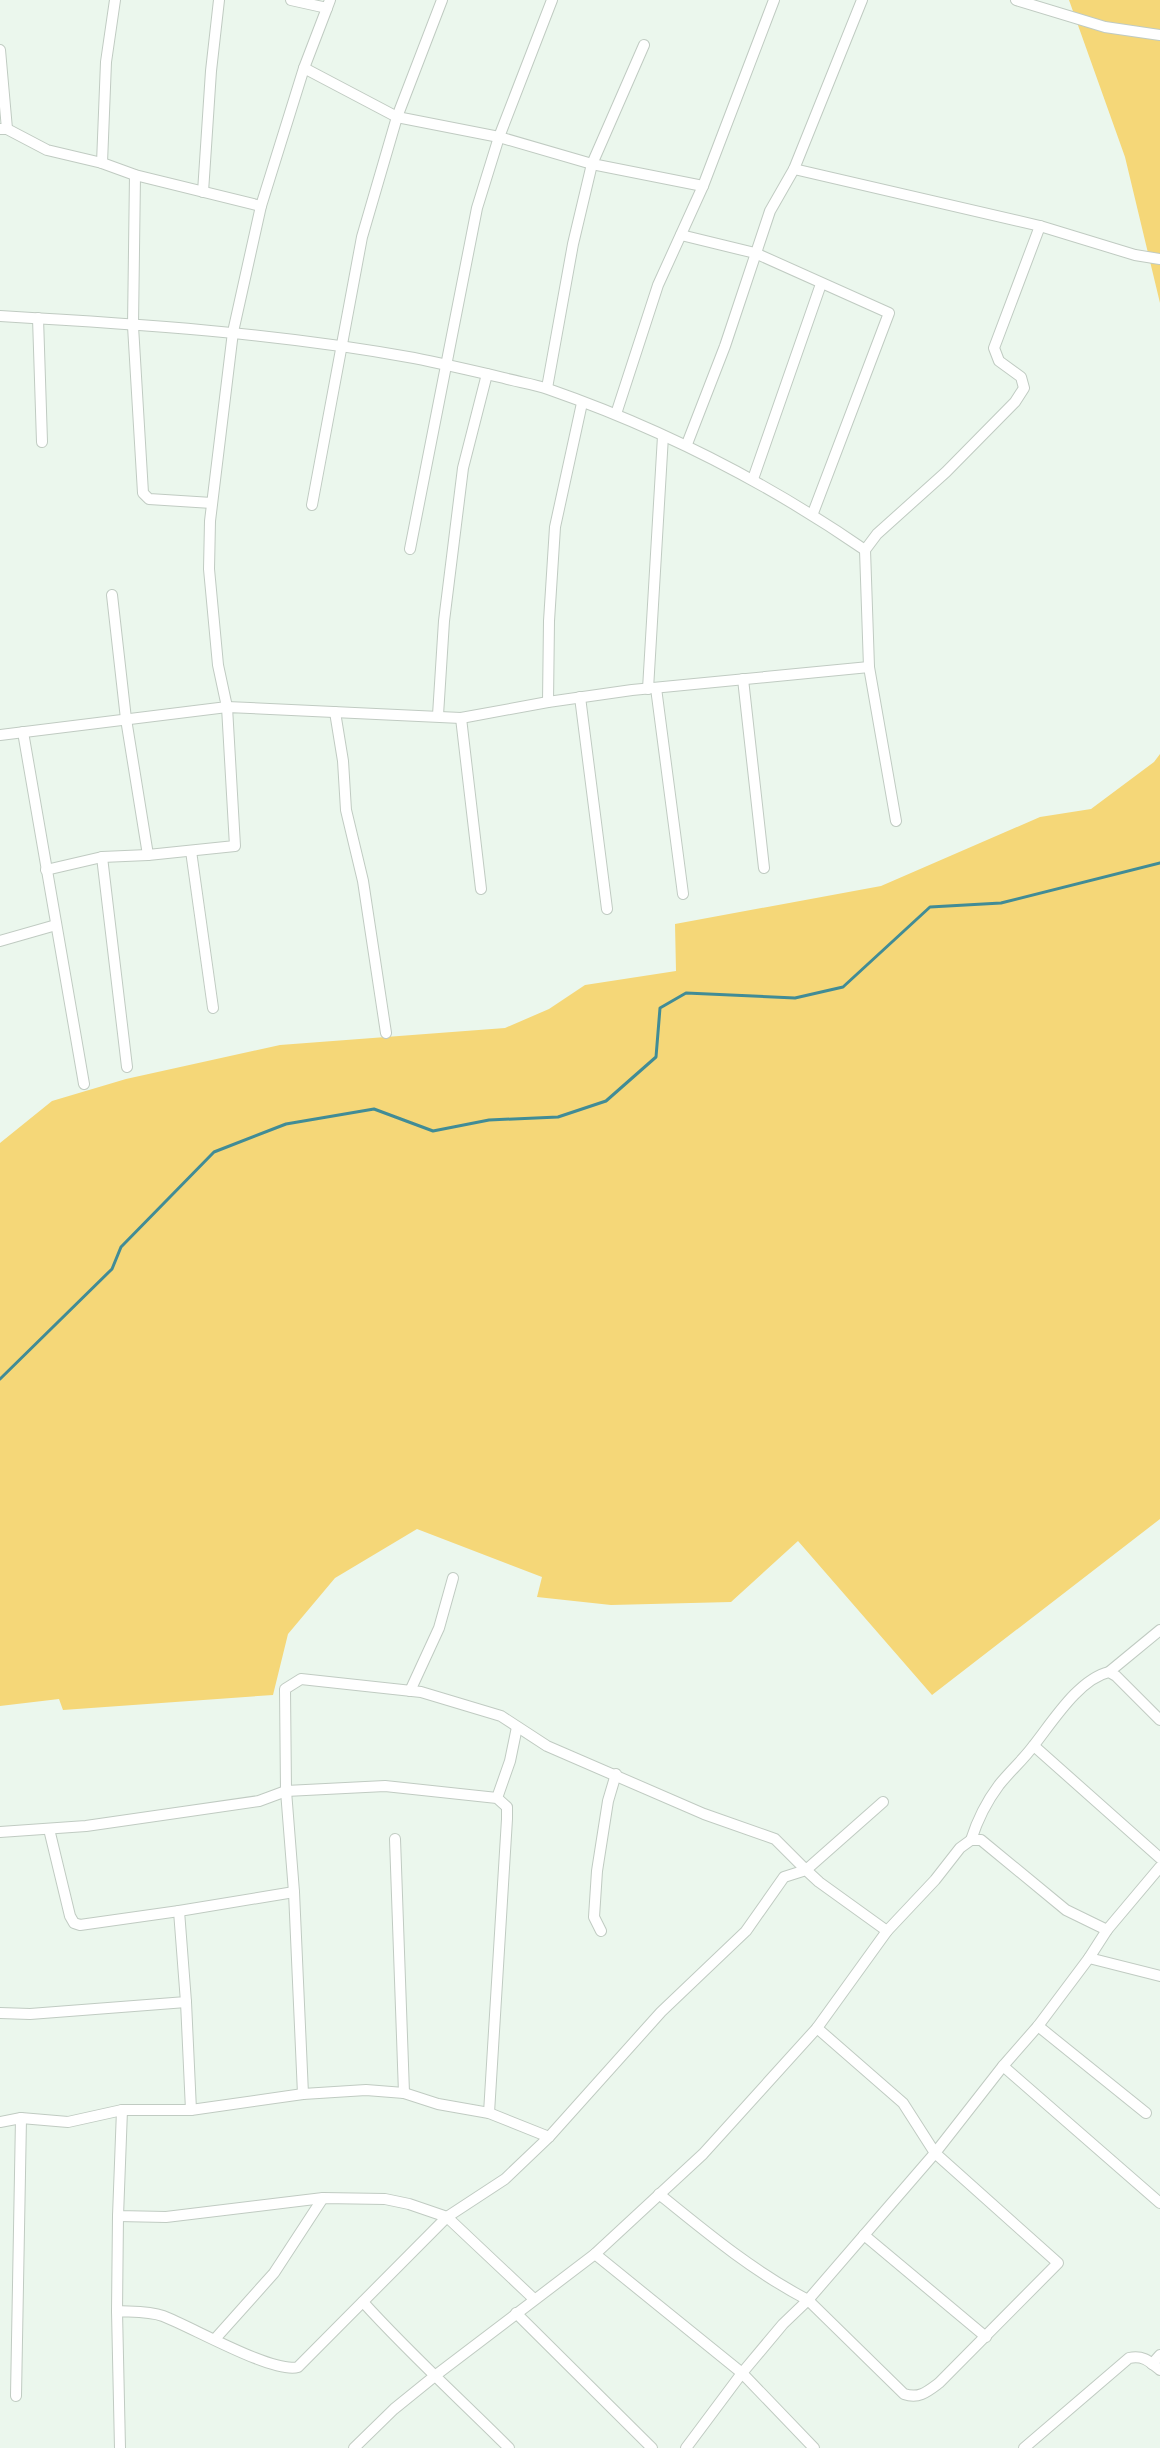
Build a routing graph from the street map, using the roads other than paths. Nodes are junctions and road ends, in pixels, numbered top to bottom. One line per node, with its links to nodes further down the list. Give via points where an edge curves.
1 (115, 0): 17 (street, via 106,62)
2 (220, 0): 22 (street, via 211,71)
3 (291, 0): 9 (street)
4 (442, 0): 14 (street)
5 (552, 0): 16 (street)
6 (774, 0): 21 (street)
7 (862, 0): 19 (street)
8 (1016, 0): 10 (street, via 1105,27)
9 (328, 4): 13 (street)
10 (1160, 35)
11 (644, 45): 18 (street)
12 (0, 50): 15 (street)
13 (304, 68): 14 (street); 23 (street)
14 (397, 117): 16 (street); 33 (street, via 362,237)
15 (4, 129): 17 (street, via 47,150)
16 (499, 137): 18 (street); 34 (street, via 477,208)
17 (102, 163): 20 (street)
18 (592, 164): 21 (street); 36 (street)
19 (794, 168): 24 (street); 26 (street, via 770,211)
20 (135, 175): 22 (street); 31 (street)
21 (703, 186): 25 (street)
22 (203, 192): 23 (street)
23 (261, 206): 32 (street)
24 (1040, 226): 27 (street, via 1135,255); 47 (street, via 994,348 999,361 1021,377 1024,388 1016,402 946,472 877,534)
25 (682, 234): 26 (street); 38 (street, via 658,285)
26 (755, 253): 28 (street); 41 (street, via 725,346)
27 (1160, 259)
28 (822, 284): 42 (street); 45 (street, via 889,312)
29 (0, 316): 30 (street)
30 (38, 318): 31 (street); 40 (street)
31 (133, 326): 32 (street); 43 (street, via 143,493 149,499)
32 (233, 332): 33 (street); 43 (street)
33 (341, 345): 34 (street); 44 (street)
34 (445, 364): 35 (street); 46 (street)
35 (487, 374): 36 (street); 56 (street, via 462,468 444,621)
36 (547, 388): 37 (street)
37 (582, 403): 38 (street); 53 (street, via 555,527)
38 (616, 414): 39 (street)
39 (663, 436): 41 (street); 51 (street)
40 (42, 442)
41 (687, 444): 42 (street)
42 (753, 479): 45 (street)
43 (212, 503): 54 (street, via 210,569 218,665)
44 (312, 505)
45 (812, 513): 47 (street)
46 (410, 548)
47 (865, 550): 49 (street)
48 (112, 595): 58 (street)
49 (869, 667): 50 (street); 61 (street)
50 (743, 679): 51 (street); 65 (street)
51 (652, 689): 52 (street); 68 (street)
52 (580, 698): 53 (street); 69 (street)
53 (548, 702): 57 (street)
54 (227, 706): 55 (street); 58 (street); 62 (street, via 235,846)
55 (335, 712): 56 (street); 73 (street, via 346,810 363,881)
56 (438, 715): 57 (street)
57 (461, 718): 67 (street)
58 (126, 719): 59 (street); 63 (street)
59 (23, 732): 60 (street); 66 (street)
60 (0, 735)
61 (896, 821)
62 (191, 850): 63 (street); 72 (street)
63 (148, 855): 64 (street)
64 (102, 857): 66 (street); 74 (street)
65 (764, 868)
66 (46, 870): 70 (street)
67 (482, 889)
68 (683, 894)
69 (607, 909)
70 (56, 925): 71 (street); 75 (street)
71 (0, 941)
72 (213, 1008)
73 (386, 1033)
74 (127, 1067)
75 (84, 1084)
76 (453, 1578): 79 (street, via 439,1628)
77 (1160, 1630): 78 (street)
78 (1110, 1672): 80 (street); 82 (street, via 1097,1674 1065,1705)
79 (410, 1691): 81 (street, via 463,1703 501,1716); 84 (street, via 301,1679 285,1689)
80 (1160, 1720)
81 (517, 1727): 83 (street, via 547,1746); 85 (street)
82 (1034, 1746): 90 (street, via 998,1786); 91 (street)
83 (616, 1774): 93 (street, via 704,1814 774,1840); 97 (street, via 608,1801 597,1871 594,1917)
84 (286, 1791): 85 (street, via 385,1786); 87 (street, via 259,1801); 94 (street)
85 (497, 1798): 110 (street, via 507,1808 507,1819)
86 (883, 1802): 93 (street)
87 (49, 1829): 88 (street); 95 (street, via 74,1923 80,1925)
88 (0, 1832)
89 (395, 1839): 106 (street)
90 (970, 1840): 96 (street, via 980,1840 1066,1910); 98 (street)
91 (1160, 1858)
92 (1160, 1867): 96 (street)
93 (806, 1870): 98 (street); 114 (street, via 784,1877 746,1931 661,2012)
94 (294, 1892): 95 (street); 107 (street)
95 (179, 1911): 101 (street)
96 (1107, 1930): 99 (street)
97 (601, 1931)
98 (887, 1931): 104 (street)
99 (1089, 1958): 100 (street); 103 (street)
100 (1160, 1976)
101 (186, 2002): 102 (street); 109 (street)
102 (0, 2014)
103 (1038, 2026): 105 (street); 111 (street)
104 (816, 2028): 115 (street, via 903,2103); 116 (street, via 703,2154)
105 (1002, 2066): 115 (street); 118 (street)
106 (404, 2093): 107 (street, via 366,2090); 110 (street, via 438,2104)
107 (303, 2094): 109 (street)
108 (122, 2110): 109 (street); 112 (street, via 68,2122); 119 (street)
109 (191, 2110)
110 (489, 2113): 114 (street)
111 (1146, 2113)
112 (21, 2118): 113 (street); 134 (street)
113 (0, 2122)
114 (549, 2137): 120 (street, via 505,2179)
115 (935, 2153): 121 (street); 128 (street, via 1058,2263)
116 (659, 2194): 122 (street); 124 (street, via 726,2248 780,2286)
117 (323, 2198): 119 (street, via 166,2217); 120 (street, via 385,2199); 129 (street, via 274,2272)
118 (1160, 2203)
119 (118, 2216): 126 (street)
120 (447, 2217): 123 (street); 125 (street)
121 (864, 2234): 124 (street); 128 (street)
122 (595, 2254): 123 (street); 132 (street)
123 (534, 2299): 127 (street)
124 (808, 2300): 128 (street, via 904,2394 913,2397 925,2394 939,2383); 132 (street)
125 (362, 2302): 129 (street, via 298,2367 292,2369 270,2364); 133 (street)
126 (117, 2311): 129 (street, via 161,2316); 135 (street)
127 (516, 2313): 133 (street); 138 (street)
128 (986, 2336)
129 (215, 2339)
130 (1160, 2355): 131 (street)
131 (1156, 2367): 141 (street, via 1137,2356 1129,2358)
132 (742, 2373): 139 (street); 140 (street)
133 (436, 2375): 136 (street, via 394,2409); 137 (street)
134 (16, 2396)
135 (120, 2448)
136 (354, 2448)
137 (509, 2448)
138 (652, 2448)
139 (686, 2448)
140 (814, 2448)
141 (1024, 2448)

